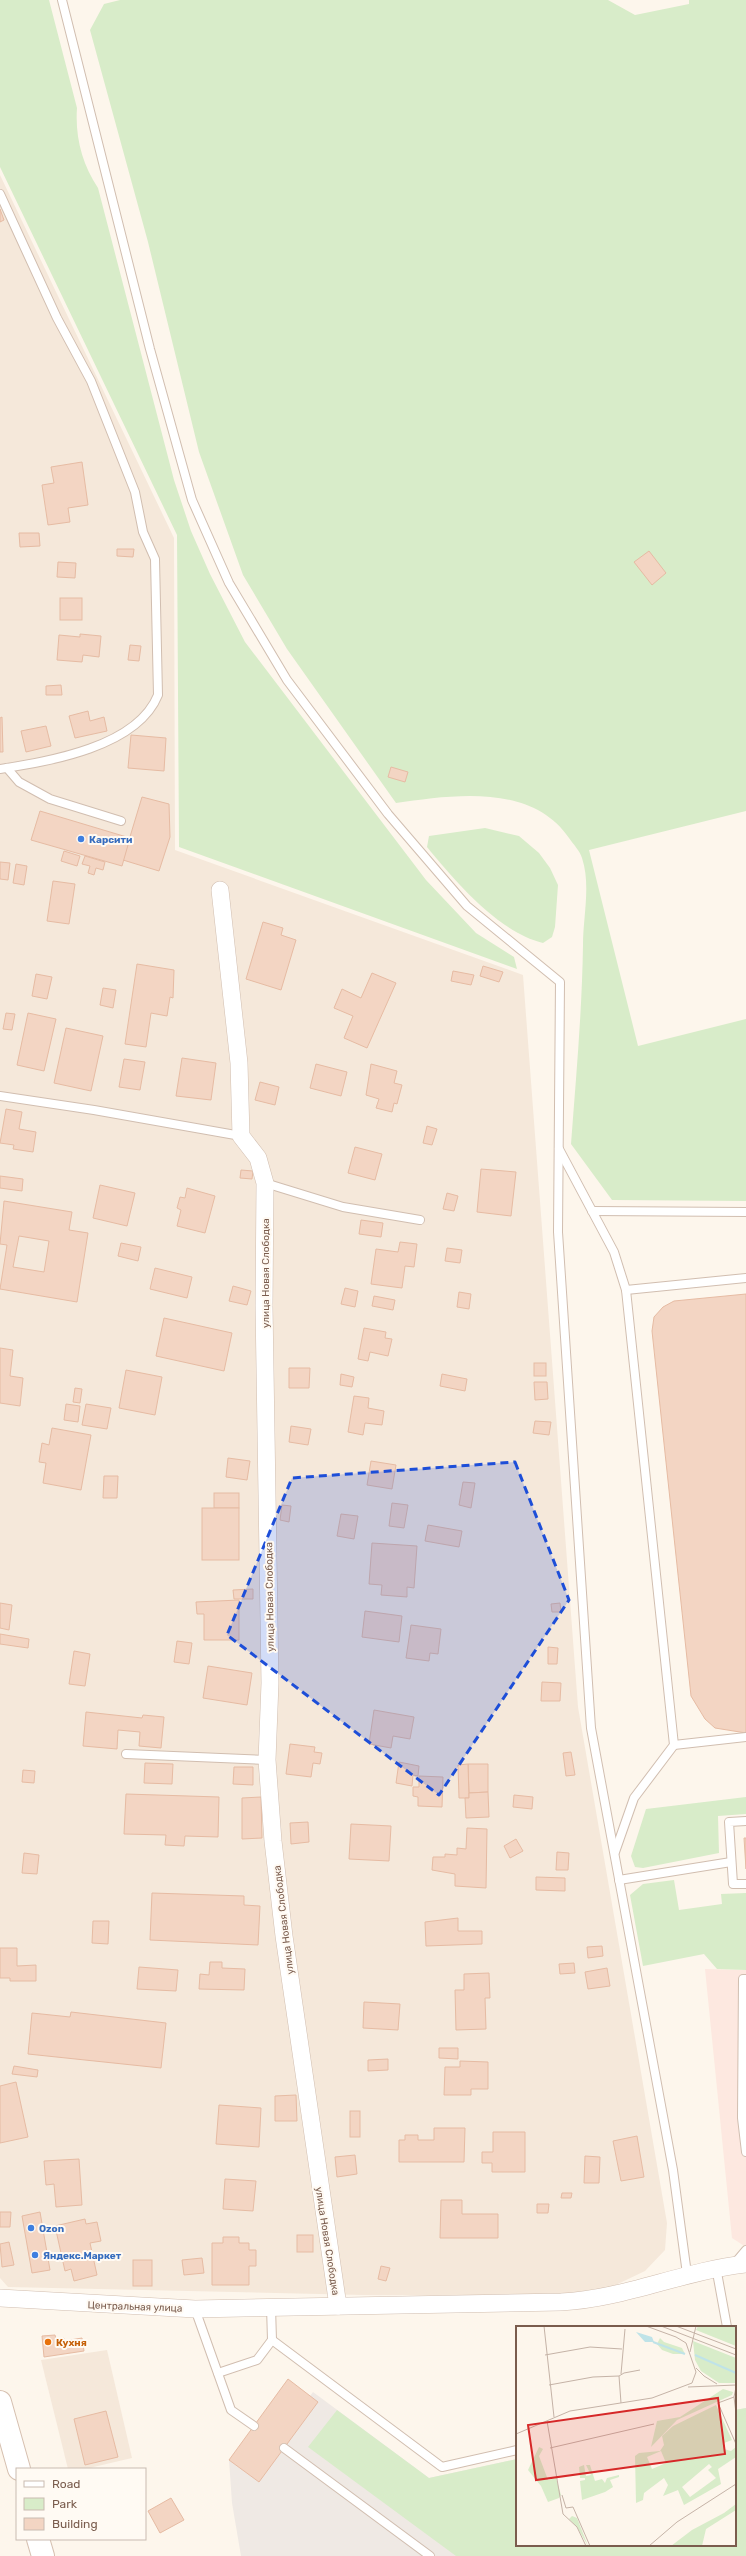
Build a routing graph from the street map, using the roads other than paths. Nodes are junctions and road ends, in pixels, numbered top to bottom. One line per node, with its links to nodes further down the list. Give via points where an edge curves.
1 (62, 0): 8 (lane, via 150,349 192,500 229,583 287,680 388,814 467,906 560,982)
2 (0, 194): 3 (lane, via 57,318 91,381 135,492 143,532 155,558 158,695 154,706 119,736 85,749)
3 (4, 768): 4 (lane, via 19,782 50,799)
4 (121, 820)
5 (220, 890): 7 (street, via 239,1063)
6 (0, 1096): 7 (lane)
7 (241, 1136): 9 (street, улица Новая Слободка, via 258,1158)
8 (559, 1148): 10 (lane); 20 (lane, via 558,1232 591,1728)
9 (265, 1183): 12 (lane, via 344,1207); 18 (street, улица Новая Слободка, via 264,1306 270,1683)
10 (592, 1211): 11 (lane); 14 (lane, via 614,1252)
11 (746, 1212)
12 (420, 1220)
13 (746, 1278): 14 (lane)
14 (626, 1290): 16 (lane)
15 (746, 1738): 16 (lane)
16 (674, 1745): 20 (lane, via 634,1798)
17 (126, 1754): 18 (lane)
18 (267, 1760): 31 (street, улица Новая Слободка, via 284,1936)
19 (746, 1822): 21 (lane, via 729,1822)
20 (614, 1854): 22 (lane)
21 (731, 1862): 22 (lane); 23 (lane, via 732,1884)
22 (619, 1880): 29 (lane, via 674,2170)
23 (746, 1884)
24 (746, 1979): 25 (lane, via 743,1979 742,2118)
25 (746, 2152)
26 (746, 2250): 27 (lane)
27 (740, 2265): 28 (street, Центральная улица)
28 (716, 2268): 29 (street, Центральная улица); 34 (lane)
29 (687, 2274): 31 (street, Центральная улица, via 601,2298 581,2301)
30 (0, 2298): 33 (street, Центральная улица)
31 (338, 2306): 32 (street, Центральная улица)
32 (271, 2307): 33 (street, Центральная улица); 35 (lane)
33 (195, 2309): 36 (lane)
34 (727, 2326)
35 (272, 2340): 36 (lane, via 257,2360); 40 (lane, via 442,2467)
36 (218, 2374): 38 (lane, via 231,2410)
37 (0, 2402): 41 (main road)
38 (254, 2426)
39 (284, 2448): 44 (lane)
40 (516, 2450)
41 (18, 2468)
42 (38, 2540): 43 (main road)
43 (43, 2556)
44 (430, 2556)

